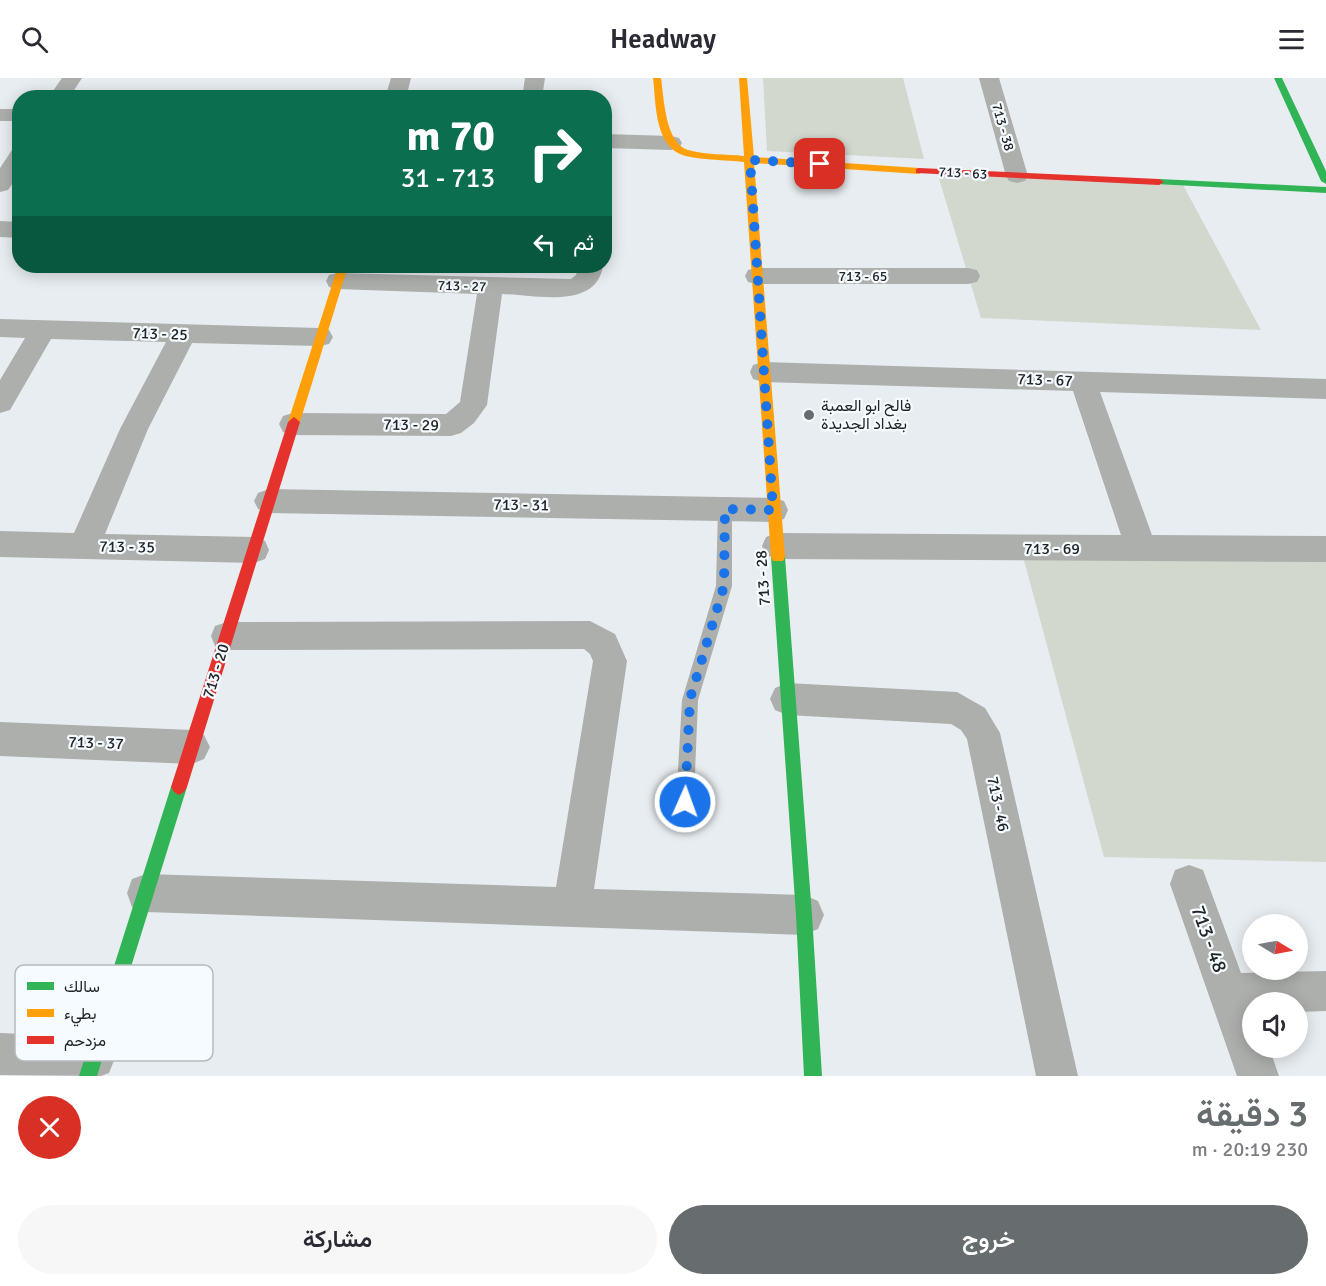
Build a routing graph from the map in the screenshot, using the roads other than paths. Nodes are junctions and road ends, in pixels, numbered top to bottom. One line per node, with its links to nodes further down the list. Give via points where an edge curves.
1 (657, 78): 6 (street, via 663,122)
2 (743, 78): 7 (street, 713 - 28)
3 (989, 78): 9 (street, 713 - 38)
4 (1278, 78): 10 (street)
5 (612, 141): 6 (street)
6 (671, 143): 7 (street, 713 - 63, via 683,152)
7 (750, 160): 9 (street, 713 - 63); 15 (street, 713 - 28)
8 (12, 167): 11 (street)
9 (1017, 176): 12 (street, 713 - 63)
10 (1326, 181)
11 (0, 184)
12 (1326, 190)
13 (340, 273): 17 (street, 713 - 27); 21 (street, 713 - 20)
14 (588, 275): 17 (street, 713 - 27, via 573,288)
15 (757, 276): 16 (street, 713 - 65); 22 (street, 713 - 28)
16 (968, 276)
17 (491, 287): 26 (street, 713 - 29, via 473,405 451,425)
18 (0, 328): 19 (street, 713 - 25)
19 (43, 330): 20 (street, 713 - 25); 25 (street)
20 (183, 334): 21 (street, 713 - 25); 31 (street, via 134,429)
21 (320, 337): 26 (street, 713 - 20)
22 (763, 372): 23 (street, 713 - 67); 29 (street, 713 - 28)
23 (1083, 382): 24 (street, 713 - 67); 33 (street)
24 (1326, 389)
25 (0, 402)
26 (293, 424): 27 (street, 713 - 20)
27 (269, 501): 28 (street, 713 - 31); 35 (street, 713 - 20)
28 (725, 509): 29 (street, 713 - 31); 40 (lane, via 724,586 690,699)
29 (773, 510): 32 (street, 713 - 28)
30 (0, 544): 31 (street, 713 - 35)
31 (84, 546): 35 (street, 713 - 35)
32 (777, 546): 33 (street, 713 - 69); 37 (street, 713 - 28)
33 (1141, 549): 34 (street, 713 - 69)
34 (1326, 549)
35 (254, 550): 36 (street, 713 - 20)
36 (226, 636): 39 (street, 713 - 20); 43 (street, via 590,635 603,644 610,661)
37 (787, 699): 44 (street, 713 - 28); 53 (street, 713 - 46, via 957,708 973,719 983,733)
38 (0, 739): 39 (street, 713 - 37)
39 (192, 747): 42 (street, 713 - 20)
40 (684, 822)
41 (1189, 884): 47 (street, 713 - 48)
42 (146, 893): 43 (street); 45 (street, 713 - 20)
43 (572, 906): 44 (street)
44 (804, 915): 52 (street, 713 - 28)
45 (123, 965)
46 (1326, 991): 47 (street, 713 - 48)
47 (1228, 994): 54 (street, 713 - 48)
48 (0, 1054): 49 (street)
49 (15, 1056)
50 (49, 1061): 51 (street)
51 (91, 1067)
52 (813, 1076)
53 (1057, 1076)
54 (1258, 1076)

